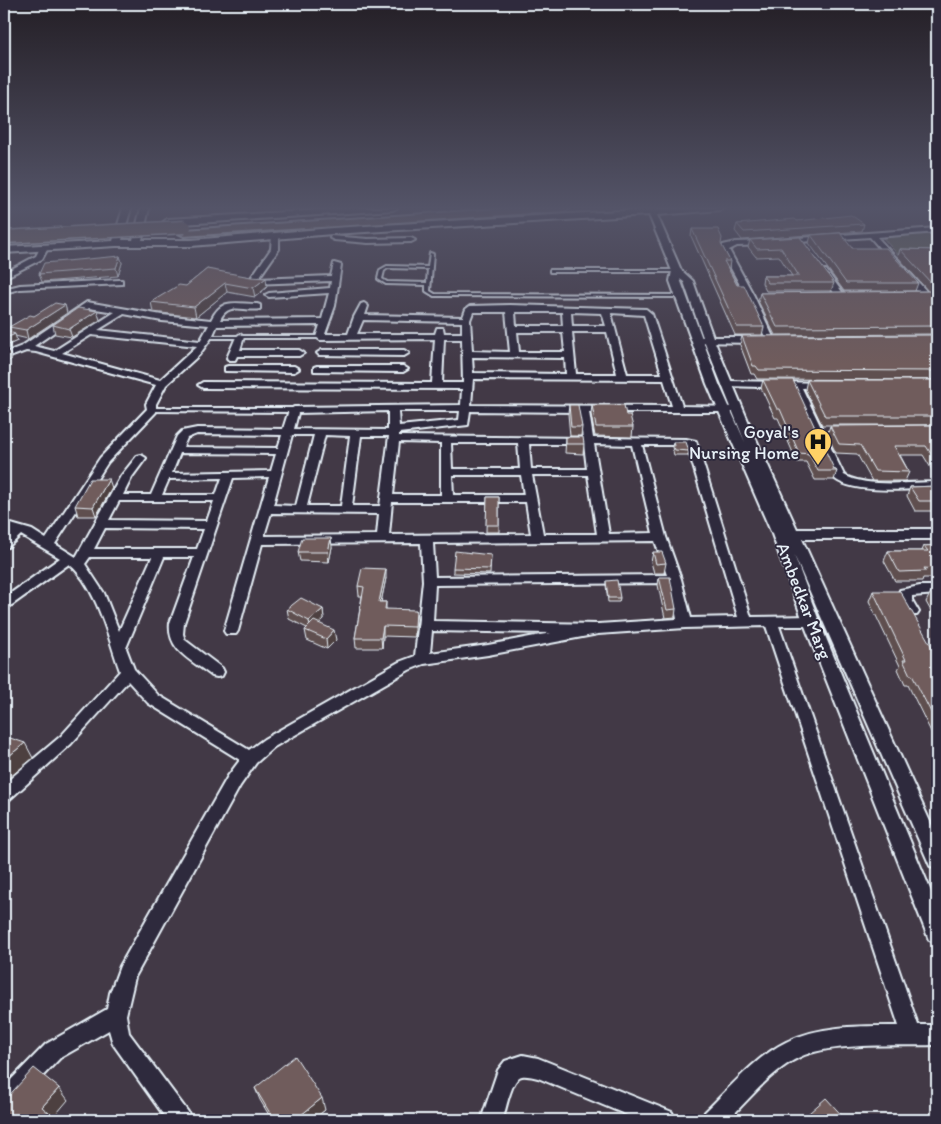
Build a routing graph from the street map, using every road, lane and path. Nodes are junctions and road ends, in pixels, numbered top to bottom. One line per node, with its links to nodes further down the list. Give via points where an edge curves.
1 (33, 260): 12 (street)
2 (267, 260): 13 (street, via 252,282)
3 (431, 260): 9 (lane)
4 (673, 260): 11 (street, Ambedkar Marg)
5 (732, 260): 46 (street, via 755,296 775,339)
6 (895, 260): 22 (street)
7 (818, 264): 20 (street, via 836,296)
8 (337, 266): 13 (street)
9 (430, 268): 15 (lane); 15 (lane, via 387,268 382,270 380,279 386,283)
10 (551, 271): 11 (lane)
11 (678, 271): 19 (street, Ambedkar Marg, via 675,281); 46 (street, Ambedkar Marg, via 688,281)
12 (4, 276)
13 (334, 278): 16 (street)
14 (119, 282): 17 (street, via 20,287)
15 (429, 284): 19 (lane, via 430,294 439,295)
16 (332, 290): 18 (street); 33 (street)
17 (4, 291)
18 (269, 295)
19 (681, 296): 46 (street, Ambedkar Marg)
20 (850, 296)
21 (916, 296): 22 (street)
22 (926, 296): 23 (street)
23 (937, 296)
24 (364, 306): 30 (street)
25 (257, 307): 34 (street, via 225,307)
26 (510, 308): 27 (street); 32 (street, via 470,309); 36 (street)
27 (566, 309): 28 (street); 37 (street)
28 (606, 310): 35 (street); 62 (street, via 643,311 648,314)
29 (121, 312): 34 (street); 38 (street); 47 (street, via 87,305)
30 (358, 317): 31 (street); 42 (street)
31 (440, 320): 32 (street); 44 (street)
32 (466, 320): 39 (street)
33 (325, 322): 34 (street); 41 (street)
34 (214, 323): 45 (street)
35 (612, 328): 37 (street); 63 (street)
36 (512, 329): 37 (street); 54 (street)
37 (568, 329): 55 (street)
38 (90, 332): 45 (street); 52 (street)
39 (465, 336): 44 (street); 53 (street)
40 (240, 337): 41 (lane); 45 (lane); 48 (street)
41 (320, 337): 42 (street)
42 (351, 337): 43 (street)
43 (405, 337): 44 (street); 51 (street)
44 (440, 337): 72 (street)
45 (205, 340): 65 (street, via 196,353)
46 (703, 340): 66 (street, Ambedkar Marg); 77 (street, Ambedkar Marg)
47 (25, 348): 52 (street); 56 (street)
48 (234, 353): 49 (street); 57 (street)
49 (299, 353)
50 (322, 353): 51 (street)
51 (404, 353): 60 (street)
52 (55, 354): 65 (street)
53 (467, 354): 54 (street); 64 (street)
54 (515, 355): 55 (street)
55 (569, 355): 61 (street)
56 (4, 356)
57 (228, 369): 58 (street); 68 (street)
58 (294, 369)
59 (317, 369): 60 (street)
60 (403, 369): 71 (street)
61 (571, 377): 63 (street); 64 (street)
62 (668, 377): 63 (street); 75 (street)
63 (623, 378)
64 (467, 381): 72 (street); 76 (street)
65 (162, 384): 78 (street, via 151,404)
66 (728, 384): 69 (street); 77 (street, Ambedkar Marg)
67 (203, 385): 68 (street)
68 (222, 385): 71 (street)
69 (796, 385): 70 (street); 97 (street, via 843,482)
70 (834, 385)
71 (402, 386): 72 (street)
72 (437, 386)
73 (393, 408): 76 (street); 79 (street); 83 (street)
74 (583, 408): 75 (street); 76 (street); 86 (street)
75 (678, 408): 77 (street)
76 (464, 409): 83 (street, via 464,423)
77 (730, 409): 111 (street, Ambedkar Marg)
78 (152, 410): 79 (lane); 120 (street, via 99,466)
79 (294, 410): 80 (street)
80 (288, 433): 81 (street); 88 (street, via 191,432 182,436); 89 (street)
81 (320, 433): 82 (street); 104 (street)
82 (356, 433): 83 (street); 106 (street)
83 (393, 434): 84 (street); 103 (street)
84 (446, 438): 85 (street); 91 (street)
85 (523, 440): 86 (street); 92 (street)
86 (589, 440): 87 (street); 93 (street)
87 (636, 441): 113 (street); 129 (street, via 686,442 693,445)
88 (177, 450): 89 (street); 96 (street)
89 (283, 451): 94 (street)
90 (141, 458): 98 (street)
91 (446, 472): 92 (street); 102 (street)
92 (526, 472): 93 (street); 101 (street)
93 (593, 472): 115 (street)
94 (276, 474): 95 (street); 105 (street)
95 (229, 475): 96 (street); 100 (street)
96 (165, 476): 99 (street)
97 (937, 485)
98 (116, 498): 99 (street); 107 (street)
99 (155, 498): 100 (street)
100 (220, 498): 108 (street)
101 (531, 498): 102 (street); 114 (street)
102 (447, 499): 103 (street)
103 (387, 505): 106 (street); 118 (street)
104 (301, 508): 105 (street); 106 (street)
105 (266, 509): 117 (street)
106 (346, 509)
107 (100, 524): 108 (street); 123 (street)
108 (211, 525): 122 (street)
109 (4, 526): 110 (street)
110 (19, 530): 119 (street); 120 (street)
111 (786, 534): 112 (street); 128 (street, Ambedkar Marg); 142 (street, Ambedkar Marg)
112 (937, 534)
113 (660, 537): 115 (street); 124 (street)
114 (538, 538): 115 (street); 116 (street)
115 (604, 538)
116 (427, 539): 118 (street); 125 (street)
117 (258, 540): 118 (street); 135 (street)
118 (382, 540)
119 (4, 544)
120 (48, 545): 123 (street)
121 (160, 553): 122 (street); 123 (street); 136 (street)
122 (202, 553): 139 (street, via 176,634 179,643)
123 (78, 558): 127 (street); 136 (street, via 98,593)
124 (676, 579): 125 (street); 131 (street)
125 (429, 581): 133 (street)
126 (937, 590): 132 (street, via 905,593 905,600)
127 (4, 604)
128 (811, 621): 130 (street); 143 (street, Ambedkar Marg)
129 (746, 622): 130 (street); 131 (street)
130 (771, 622): 146 (street)
131 (685, 624): 134 (street)
132 (919, 625)
133 (426, 626): 134 (street); 137 (street)
134 (598, 629): 137 (street, via 488,650)
135 (231, 631)
136 (119, 647): 138 (street)
137 (422, 658): 140 (street, via 269,742)
138 (128, 672): 140 (street, via 153,700); 141 (street, via 66,740)
139 (217, 672)
140 (250, 758): 144 (street, via 127,973)
141 (4, 794)
142 (937, 859)
143 (937, 932)
144 (116, 1015): 147 (street, via 53,1051); 148 (street, via 120,1037)
145 (937, 1035): 146 (street)
146 (912, 1036): 151 (street, via 823,1040 794,1048 773,1063)
147 (4, 1102)
148 (180, 1120)
149 (492, 1120): 150 (street, via 505,1077 512,1068 523,1066 538,1068)
150 (664, 1120)
151 (713, 1120)

